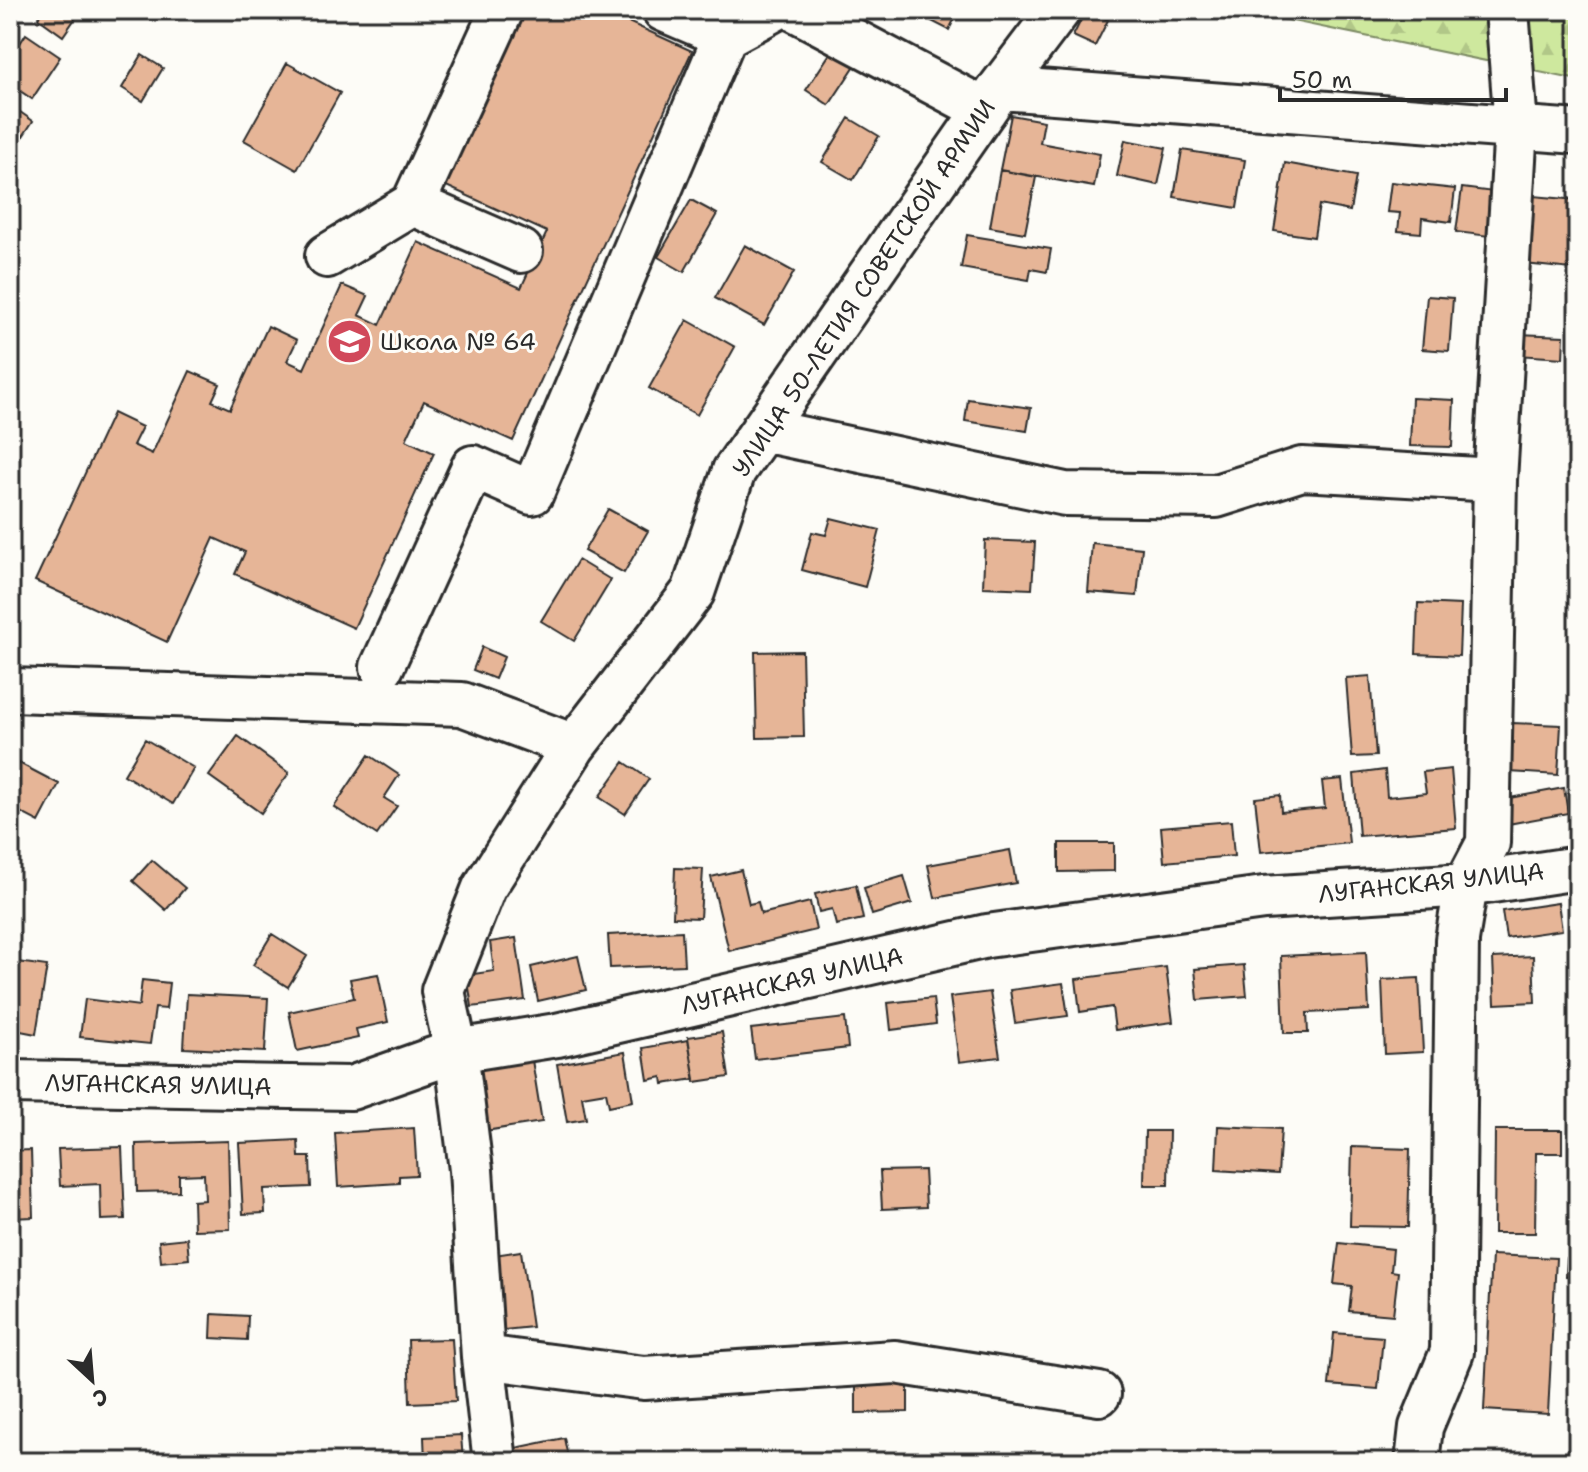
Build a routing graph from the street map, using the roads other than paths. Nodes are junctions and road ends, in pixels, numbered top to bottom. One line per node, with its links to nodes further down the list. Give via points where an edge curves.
1 (502, 10): 11 (street)
2 (664, 10): 7 (street)
3 (773, 10): 7 (street)
4 (796, 10): 8 (street)
5 (1059, 10): 8 (street, УЛИЦА 50-ЛЕТИЯ СОВЕТСКОЙ АРМИИ)
6 (1507, 10): 9 (street)
7 (725, 36): 16 (street, via 532,493 473,467)
8 (993, 99): 9 (street, УЛИЦА 50-ЛЕТИЯ СОВЕТСКОЙ АРМИИ); 14 (street, УЛИЦА 50-ЛЕТИЯ СОВЕТСКОЙ АРМИИ)
9 (1516, 126): 10 (street, УЛИЦА 50-ЛЕТИЯ СОВЕТСКОЙ АРМИИ); 15 (street)
10 (1578, 132)
11 (413, 204): 12 (street); 13 (street)
12 (521, 251)
13 (327, 256)
14 (762, 430): 15 (street, via 1065,494 1216,496 1302,469); 18 (street, УЛИЦА 50-ЛЕТИЯ СОВЕТСКОЙ АРМИИ, via 734,471 693,592)
15 (1495, 480): 20 (street, via 1488,843)
16 (382, 667)
17 (10, 690): 18 (street, via 462,704)
18 (574, 746): 21 (street, УЛИЦА 50-ЛЕТИЯ СОВЕТСКОЙ АРМИИ, via 484,888 443,991)
19 (1578, 868): 20 (street, ЛУГАНСКАЯ УЛИЦА)
20 (1466, 885): 21 (street, ЛУГАНСКАЯ УЛИЦА, via 1264,898 987,936 557,1035); 26 (street, via 1457,940 1452,1352 1421,1427)
21 (456, 1051): 22 (street, ЛУГАНСКАЯ УЛИЦА, via 351,1088); 23 (street, УЛИЦА 50-ЛЕТИЯ СОВЕТСКОЙ АРМИИ, via 471,1170)
22 (10, 1082)
23 (483, 1357): 24 (street, via 644,1378 895,1362); 25 (street, УЛИЦА 50-ЛЕТИЯ СОВЕТСКОЙ АРМИИ)
24 (1099, 1394)
25 (495, 1462)
26 (1417, 1462)

